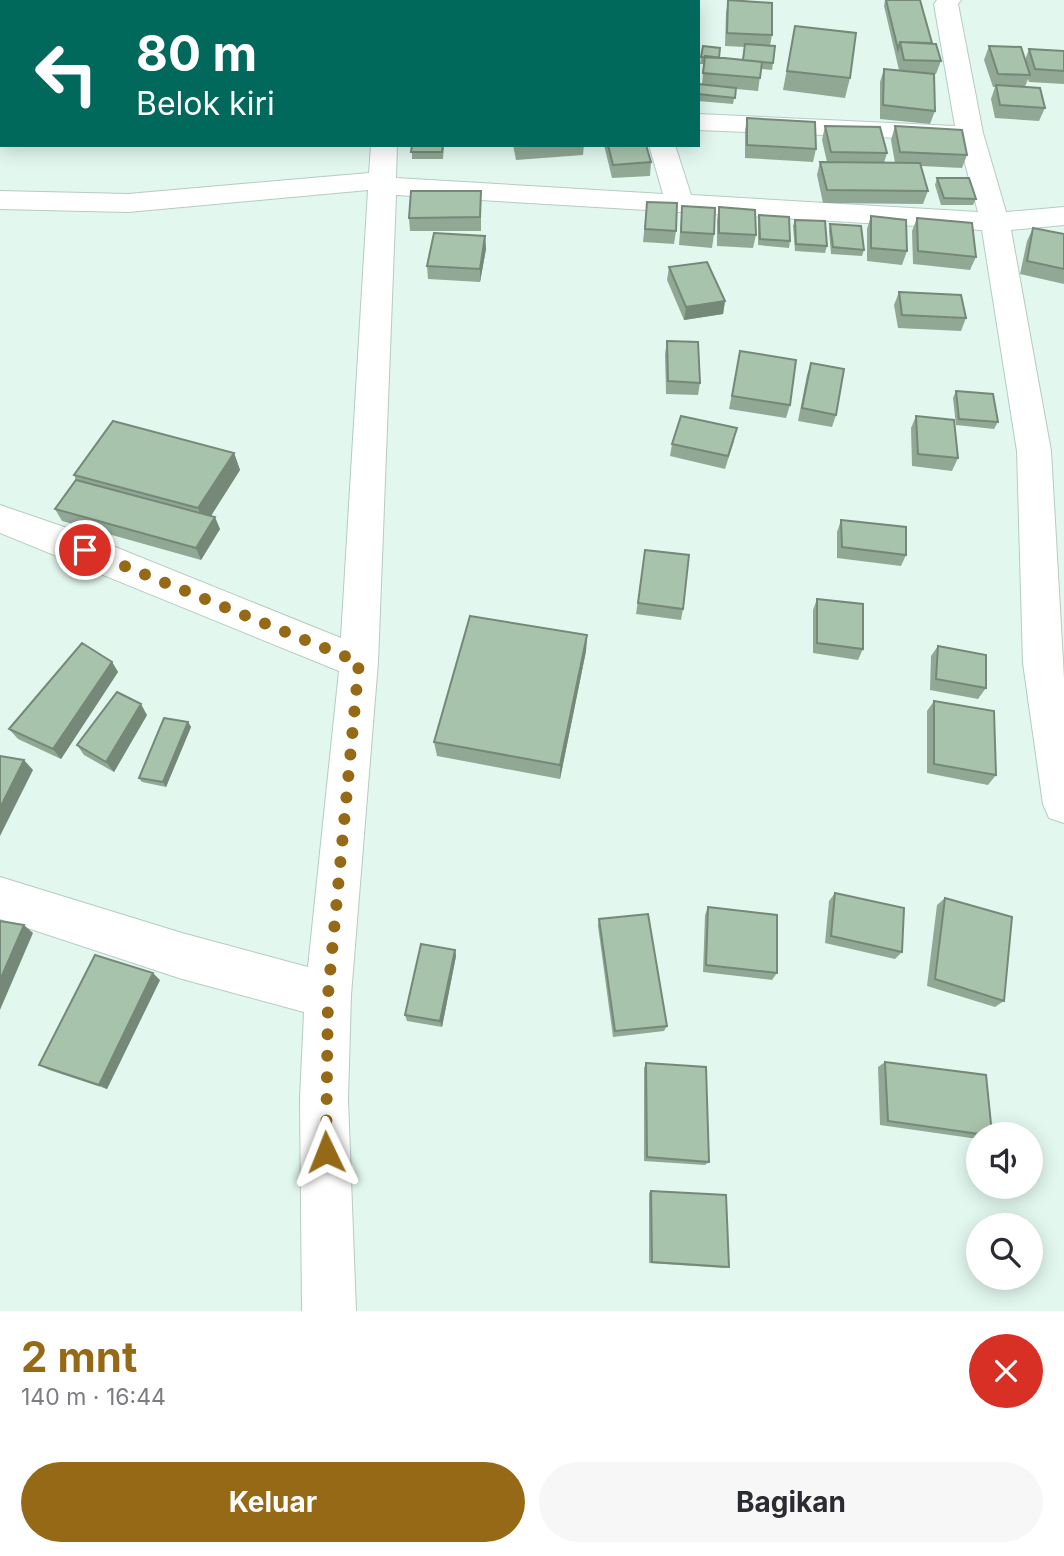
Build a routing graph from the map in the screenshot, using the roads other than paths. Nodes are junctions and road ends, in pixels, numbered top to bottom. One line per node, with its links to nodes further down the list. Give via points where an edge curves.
1 (949, 0): 3 (street, via 946,4)
2 (700, 122): 3 (street)
3 (970, 132): 10 (street)
4 (384, 147): 6 (street)
5 (663, 147): 8 (street)
6 (381, 183): 7 (street, via 128,203); 8 (street); 12 (street)
7 (0, 201)
8 (679, 201): 10 (street)
9 (1064, 216): 10 (street)
10 (995, 222): 13 (street, via 1034,452 1042,663)
11 (0, 519): 12 (street)
12 (359, 662): 15 (street)
13 (1064, 804)
14 (0, 898): 15 (street, via 170,952)
15 (328, 995): 16 (street, via 324,1099)
16 (329, 1311)

